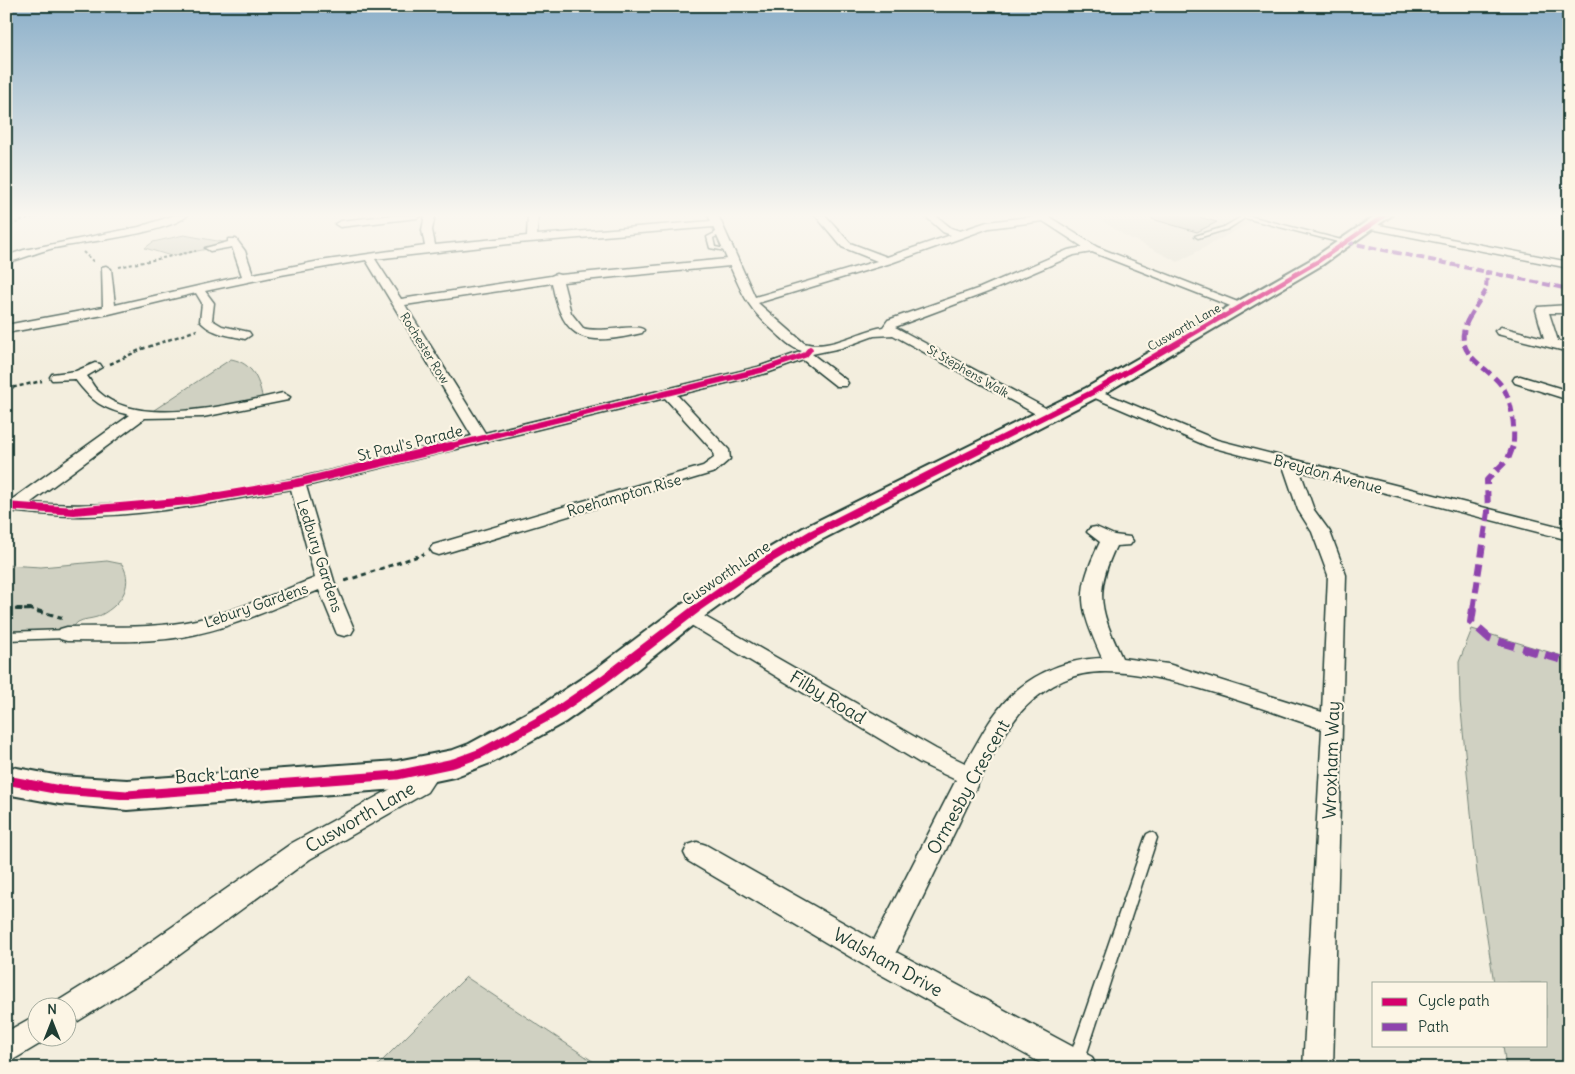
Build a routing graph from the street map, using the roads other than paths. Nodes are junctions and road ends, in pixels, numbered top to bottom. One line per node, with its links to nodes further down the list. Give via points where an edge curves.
1 (244, 265): 12 (street)
2 (321, 265): 12 (street)
3 (374, 265): 15 (street, Rochester Row)
4 (661, 265): 11 (street)
5 (736, 265): 14 (street)
6 (873, 265): 14 (street)
7 (1042, 265): 21 (street, St Paul's Parade, via 900,320)
8 (1135, 265): 16 (street)
9 (1308, 265): 16 (street, Cusworth Lane)
10 (106, 269): 18 (street)
11 (556, 277): 15 (street); 20 (street, via 562,307 573,328 595,336)
12 (248, 279): 13 (street)
13 (199, 290): 18 (street); 23 (street, via 208,303 206,321 228,332)
14 (751, 301): 26 (street, via 758,312)
15 (397, 303): 38 (street, Rochester Row)
16 (1242, 306): 32 (street, Cusworth Lane)
17 (1569, 309): 24 (street, via 1542,310)
18 (109, 310): 19 (street)
19 (6, 329)
20 (641, 329)
21 (888, 329): 26 (street, St Paul's Parade); 37 (street, St Stephens Walk, via 903,333)
22 (1501, 331): 24 (street)
23 (245, 335)
24 (1552, 344): 25 (street)
25 (1569, 348)
26 (807, 352): 31 (street); 33 (street, St Paul's Parade, via 762,370)
27 (95, 367): 28 (street)
28 (79, 375): 29 (street); 36 (street, via 84,386 105,404)
29 (57, 377)
30 (1520, 380): 35 (street)
31 (841, 383)
32 (1093, 392): 37 (street, Cusworth Lane); 39 (street, Breydon Avenue, via 1197,438)
33 (668, 393): 38 (street, St Paul's Parade); 44 (street, Roehampton Rise, via 721,450 722,459 710,470)
34 (283, 397): 36 (street, via 206,413)
35 (1567, 402)
36 (142, 414): 41 (street)
37 (1048, 415): 46 (street, Cusworth Lane, via 812,534 753,569)
38 (481, 440): 40 (street, St Paul's Parade)
39 (1290, 464): 42 (street, Breydon Avenue); 51 (street, Wroxham Way, via 1306,510 1321,532 1337,575)
40 (297, 483): 41 (street, St Paul's Parade, via 189,501 104,510); 45 (street, Ledbury Gardens)
41 (10, 506)
42 (1569, 534)
43 (1110, 538): 50 (street, via 1094,574 1092,604 1097,625)
44 (439, 549)
45 (326, 584): 47 (street, Ledbury Gardens); 48 (street, Lebury Gardens, via 194,627 150,632)
46 (688, 614): 52 (street, Cusworth Lane, via 554,713 481,753); 53 (street, Filby Road, via 928,756)
47 (344, 629)
48 (67, 634): 49 (lane)
49 (6, 636)
50 (1115, 665): 51 (street, Ormesby Crescent, via 1168,672); 53 (street, Ormesby Crescent, via 1085,666 1062,672 1034,688 1006,715)
51 (1333, 724): 62 (street, Wroxham Way)
52 (430, 769): 54 (street, Back Lane, via 397,775 127,795 60,790); 58 (street, Cusworth Lane, via 419,785 301,851 142,965)
53 (970, 776): 57 (street, Ormesby Crescent)
54 (6, 780)
55 (1151, 838): 61 (lane)
56 (697, 853): 57 (street, Walsham Drive)
57 (879, 958): 61 (street, Walsham Drive)
58 (78, 1005)
59 (28, 1036): 60 (street)
60 (6, 1049)
61 (1078, 1066)
62 (1318, 1068)

